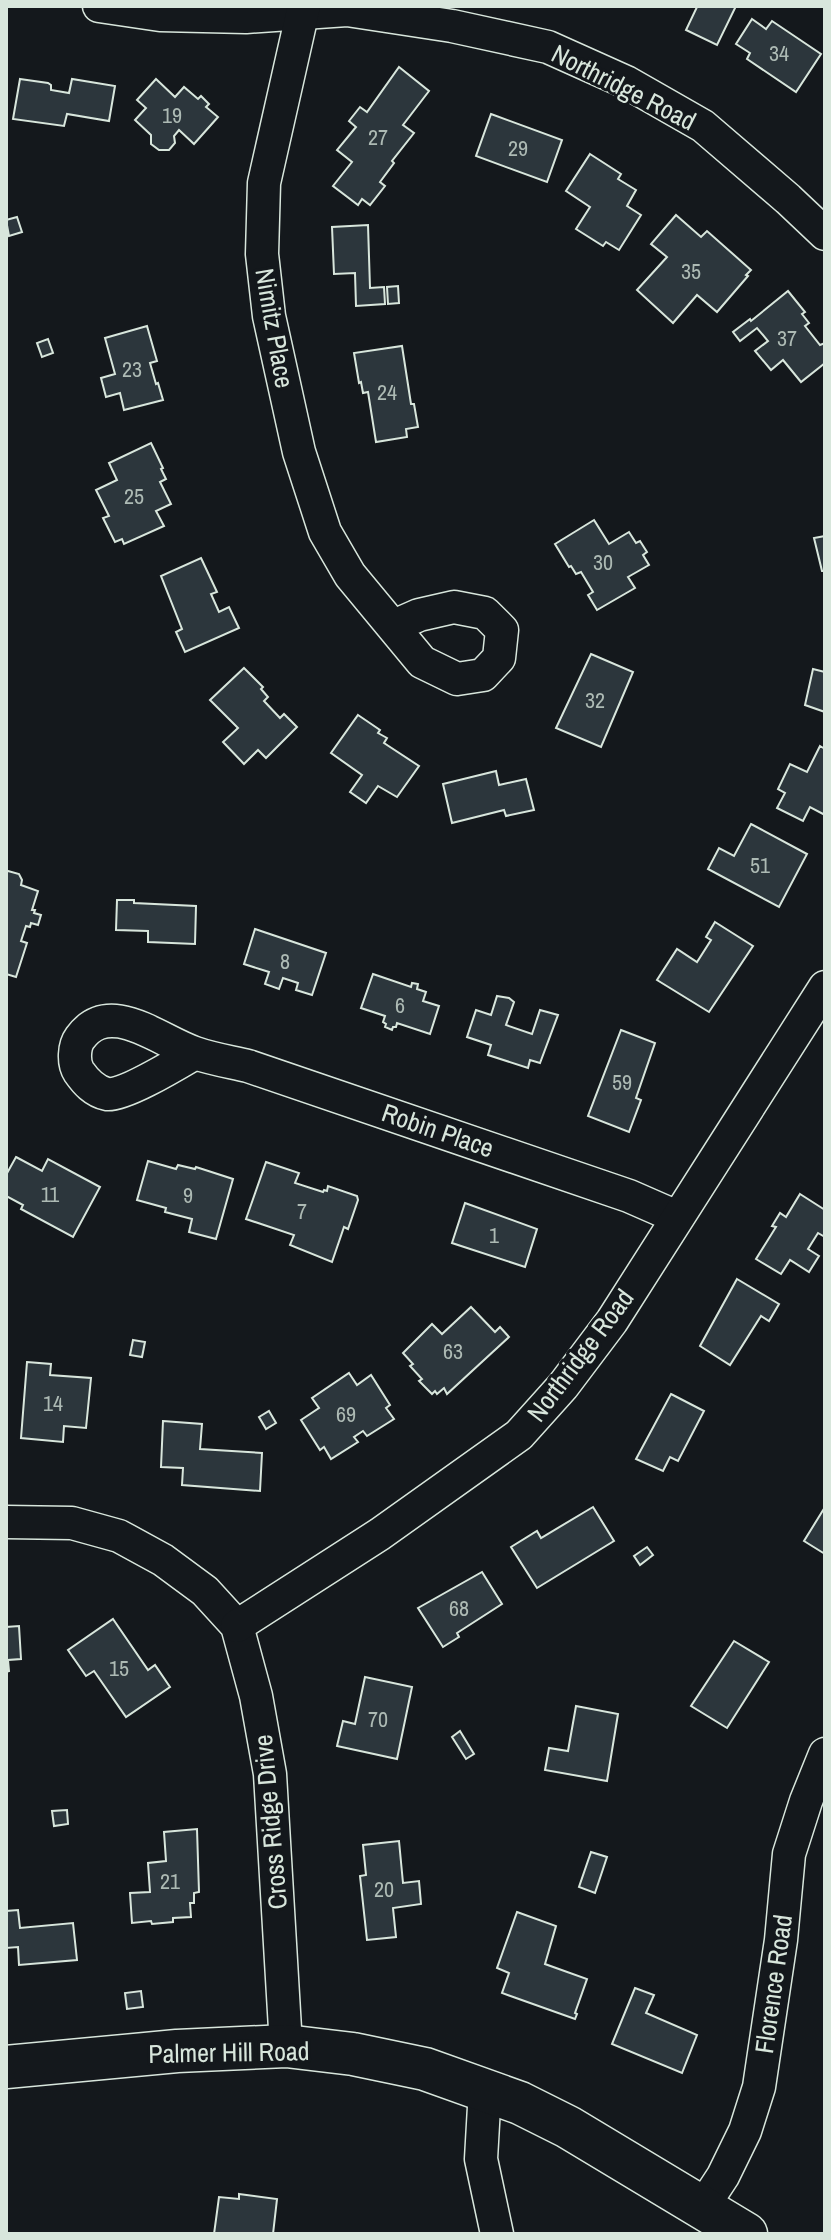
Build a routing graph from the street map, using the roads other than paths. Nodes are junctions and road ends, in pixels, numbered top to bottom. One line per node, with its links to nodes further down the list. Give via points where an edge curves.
1 (99, 6): 2 (street, Northridge Road, via 160,15 246,17)
2 (303, 9): 3 (street, Northridge Road, via 452,26 548,47 626,82 703,126); 4 (street, Nimitz Place, via 264,183 262,254 269,316 299,452 325,532 350,575)
3 (825, 234)
4 (394, 626)
5 (825, 987): 7 (street, Northridge Road)
6 (195, 1053): 7 (street, Robin Place, via 248,1066)
7 (677, 1217): 9 (street, Northridge Road, via 612,1321 519,1435 380,1534)
8 (6, 1522): 9 (street, Cross Ridge Drive, via 72,1523 119,1536 205,1591)
9 (237, 1626): 11 (street, Cross Ridge Drive, via 270,1774)
10 (825, 1754): 14 (street, Florence Road, via 789,1854 759,2087 745,2131)
11 (286, 2046): 12 (main road, Palmer Hill Road); 13 (main road, Palmer Hill Road, via 410,2066)
12 (6, 2067)
13 (485, 2089): 14 (main road, Palmer Hill Road, via 568,2127); 15 (street, via 481,2159)
14 (702, 2208): 16 (main road, Palmer Hill Road)
15 (497, 2234)
16 (746, 2234)

